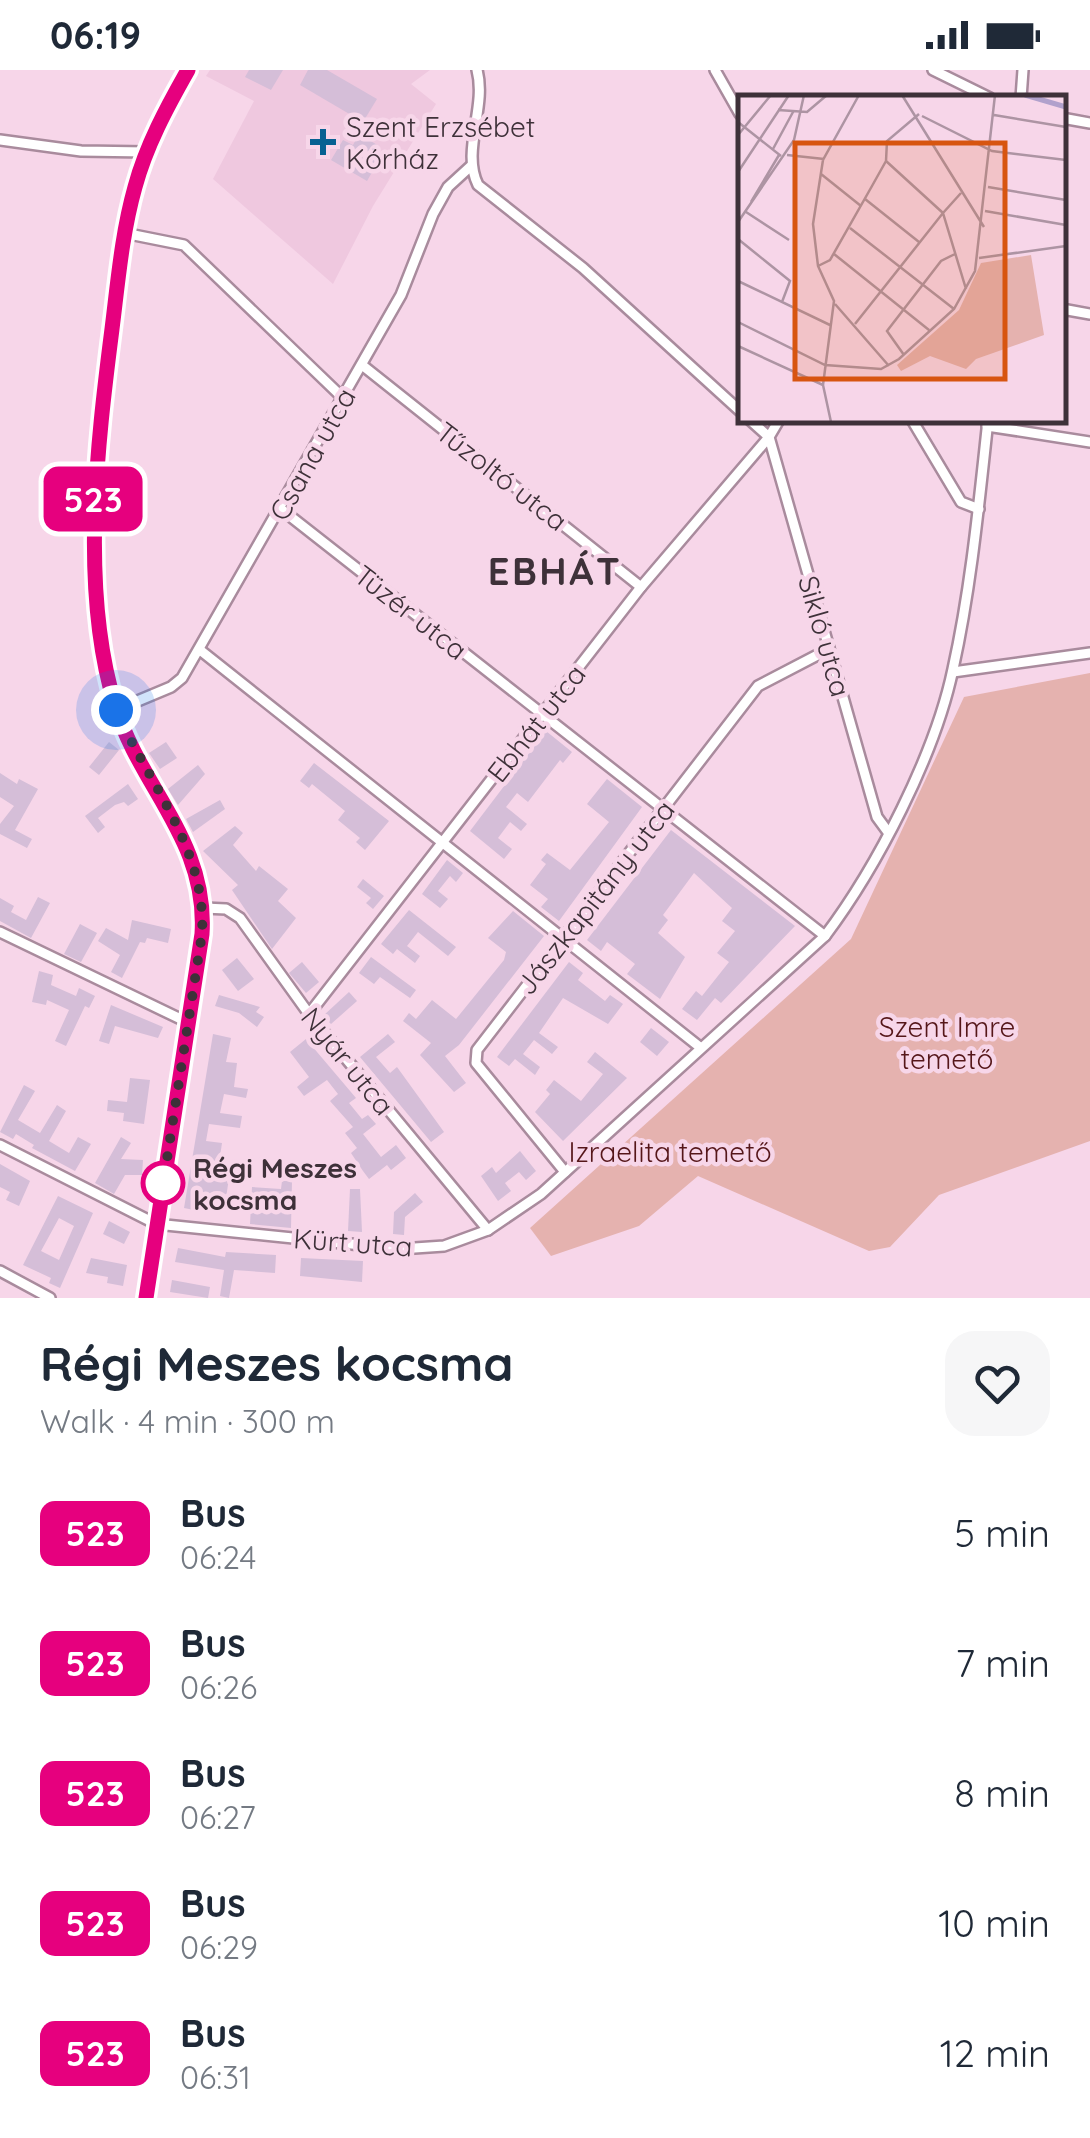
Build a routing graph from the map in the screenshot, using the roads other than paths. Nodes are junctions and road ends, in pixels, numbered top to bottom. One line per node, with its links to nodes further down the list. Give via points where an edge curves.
1 (188, 70): 12 (main road)
2 (477, 70): 13 (street, via 482,90)
3 (716, 70): 8 (street)
4 (933, 70): 6 (street)
5 (1023, 70): 7 (street)
6 (984, 95)
7 (1021, 95)
8 (738, 110)
9 (1065, 118): 10 (street)
10 (1090, 122)
11 (0, 140): 12 (street)
12 (147, 152): 14 (main road)
13 (472, 165): 17 (street, Csana utca, via 448,187 433,214 401,295); 19 (street, via 478,185 583,268)
14 (124, 232): 18 (street, via 184,245); 33 (main road, via 93,494 103,645)
15 (1065, 310): 16 (street)
16 (1090, 314)
17 (362, 365): 18 (street, Csana utca); 28 (street, Tűzoltó utca)
18 (342, 397): 26 (street, Csana utca)
19 (738, 409)
20 (752, 422): 24 (street)
21 (777, 422): 24 (street)
22 (913, 422): 27 (street, via 961,502)
23 (988, 423): 25 (street); 27 (street, Kürt utca)
24 (768, 437): 28 (street, Ebhát utca); 29 (street, Sikló utca)
25 (1090, 442)
26 (281, 509): 30 (street, Csana utca); 34 (street, Tüzér utca)
27 (979, 509): 32 (street, Kürt utca)
28 (641, 587): 34 (street, Ebhát utca)
29 (829, 649): 35 (street, Jászkapitány utca, via 758,686); 36 (street, Sikló utca, via 877,818)
30 (200, 650): 33 (street, Csana utca, via 171,687); 37 (street)
31 (1090, 653): 32 (street)
32 (953, 672): 36 (street, Kürt utca, via 932,738)
33 (116, 710): 38 (main road, via 192,856)
34 (542, 715): 35 (street, Tüzér utca); 37 (street, Ebhát utca)
35 (662, 810): 40 (street, Tüzér utca); 41 (street, Jászkapitány utca)
36 (888, 832): 40 (street, Kürt utca, via 860,891)
37 (443, 843): 41 (street); 42 (street, Ebhát utca)
38 (204, 908): 42 (street, Nyár utca, via 234,912); 43 (main road)
39 (0, 932): 43 (street)
40 (825, 936): 44 (street, Kürt utca)
41 (562, 938): 44 (street); 46 (street, Jászkapitány utca, via 475,1057)
42 (309, 1014): 48 (street, Nyár utca)
43 (189, 1023): 47 (main road)
44 (700, 1048): 46 (street, Kürt utca)
45 (0, 1145): 47 (street)
46 (565, 1172): 48 (street, Kürt utca)
47 (156, 1224): 48 (street, Kürt utca, via 400,1249 444,1246); 51 (main road)
48 (488, 1230)
49 (0, 1272): 50 (street)
50 (50, 1298)
51 (146, 1298)

